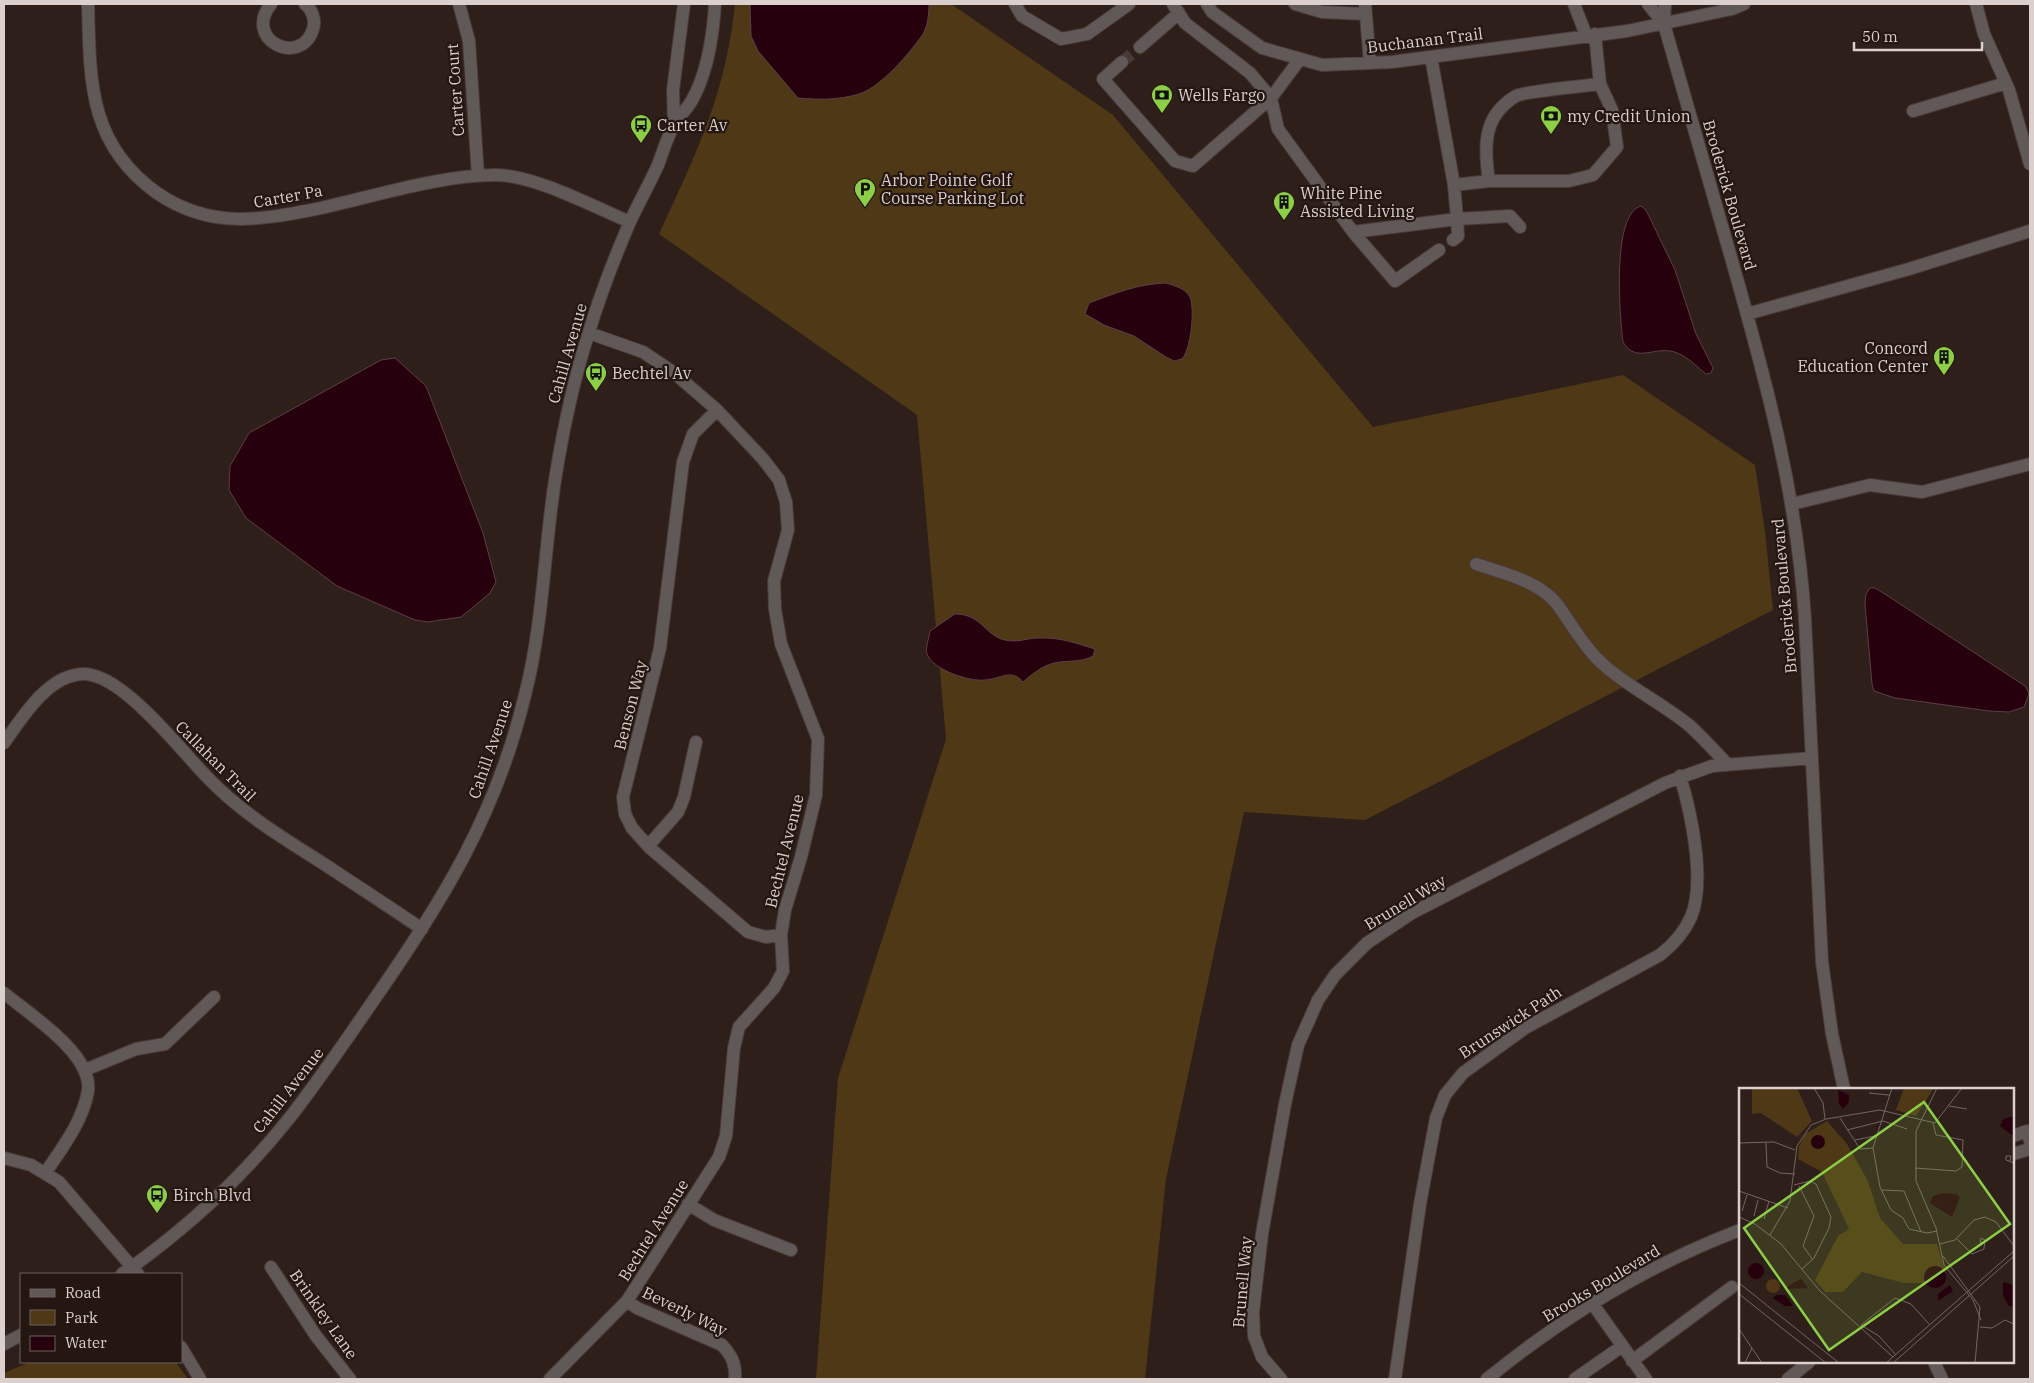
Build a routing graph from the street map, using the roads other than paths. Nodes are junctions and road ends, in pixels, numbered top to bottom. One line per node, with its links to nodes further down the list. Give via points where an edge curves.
1 (88, 4): 32 (street, Carter Pa, via 92,90 107,136 137,177 163,197 194,213 226,220 262,220)
2 (271, 4): 3 (street, via 262,20 264,30 272,42 286,48 305,42 311,34 313,15)
3 (305, 4)
4 (459, 4): 32 (street, Carter Court, via 469,41)
5 (684, 4): 30 (street, Cahill Avenue, via 673,90)
6 (715, 4): 30 (street, Cahill Avenue, via 702,76 694,98)
7 (1015, 4): 8 (street, via 1022,16 1061,39 1087,34)
8 (1129, 4)
9 (1207, 4): 23 (street, Buchanan Trail, via 1212,12 1262,48)
10 (1295, 4): 17 (street, via 1322,12)
11 (1574, 4): 20 (street)
12 (1648, 4): 19 (street, Broderick Boulevard)
13 (1665, 4): 19 (street, Broderick Boulevard)
14 (1744, 4): 19 (street, Buchanan Trail)
15 (1976, 4): 26 (street, via 1984,34)
16 (1176, 8): 21 (street); 28 (street, via 1185,23 1250,73)
17 (1345, 9): 18 (street)
18 (1365, 9): 25 (street)
19 (1664, 24): 20 (street, Buchanan Trail); 42 (street, Broderick Boulevard)
20 (1591, 34): 22 (street, Buchanan Trail); 27 (street)
21 (1140, 47)
22 (1432, 57): 25 (street, Buchanan Trail); 34 (street)
23 (1300, 59): 25 (street, Buchanan Trail, via 1322,66); 28 (street)
24 (1122, 62): 28 (street, via 1103,79 1175,160 1192,166)
25 (1370, 63)
26 (2006, 83): 29 (street); 31 (street)
27 (1600, 84): 33 (street, via 1517,95 1500,110 1487,132 1484,152); 33 (street, via 1612,110 1617,147 1593,175 1568,181)
28 (1271, 98): 39 (street, via 1278,129)
29 (1913, 111)
30 (674, 125): 36 (street, Cahill Avenue)
31 (2030, 164)
32 (478, 176): 36 (street, Carter Pa, via 496,175 532,182)
33 (1489, 181): 34 (street)
34 (1454, 185): 35 (street)
35 (1457, 219): 37 (street, via 1510,216); 39 (street); 40 (street, via 1458,236)
36 (630, 222): 43 (street, Cahill Avenue)
37 (1520, 227)
38 (2030, 230): 42 (street, via 1909,269)
39 (1354, 232): 41 (street, via 1395,281)
40 (1453, 240)
41 (1439, 250)
42 (1747, 314): 46 (street, Broderick Boulevard, via 1775,420)
43 (588, 333): 44 (street, Bechtel Avenue, via 657,360); 54 (street, Cahill Avenue, via 560,454 536,644 523,703 498,781 478,829 449,886)
44 (717, 410): 53 (street, Benson Way, via 693,434 686,449 660,648 623,797 625,814 632,828); 55 (street, Bechtel Avenue, via 779,480 786,502 788,530 774,581 775,609 781,644 818,739 816,795)
45 (2030, 464): 46 (street, via 1922,492 1870,485)
46 (1792, 504): 50 (street, Broderick Boulevard, via 1802,571)
47 (1476, 564): 51 (street, via 1512,576 1548,596 1605,666 1689,726)
48 (696, 742): 53 (street, via 678,812)
49 (4, 743): 54 (street, Callahan Trail, via 38,699 58,682 83,674 106,679 136,702 208,779 248,814)
50 (1812, 758): 51 (street, Brunell Way); 59 (street, Broderick Boulevard, via 1822,962)
51 (1727, 764): 52 (street, Brunell Way)
52 (1680, 776): 85 (street, Brunell Way, via 1388,927 1360,949 1318,1000 1304,1028 1292,1072 1271,1180 1252,1324 1262,1357); 86 (street, Brunswick Path, via 1690,808 1697,884 1692,915 1684,931 1660,954 1549,1013 1494,1048 1453,1082 1439,1106 1420,1204)
53 (648, 846): 55 (street, Benson Way, via 748,932 766,937)
54 (422, 929): 70 (street, Cahill Avenue, via 312,1088 271,1140 211,1202)
55 (781, 935): 66 (street, Bechtel Avenue, via 783,971 774,988 739,1027 726,1136 719,1157)
56 (4, 993): 58 (street, via 71,1049)
57 (214, 997): 58 (street, via 165,1044 136,1049)
58 (85, 1070): 65 (street, via 88,1090 78,1121)
59 (1844, 1088)
60 (2014, 1136): 61 (street)
61 (2029, 1136)
62 (2030, 1149): 63 (street)
63 (2014, 1154)
64 (4, 1158): 65 (street)
65 (46, 1172): 70 (street, via 59,1182)
66 (688, 1204): 68 (street, via 714,1220); 72 (street, Bechtel Avenue)
67 (1739, 1230): 73 (street, Brooks Boulevard, via 1652,1269)
68 (791, 1250)
69 (271, 1267): 82 (street, Brinkley Lane, via 316,1336)
70 (136, 1270)
71 (1732, 1287): 78 (street)
72 (627, 1301): 83 (street, Bechtel Avenue); 84 (street, Beverly Way, via 722,1345 731,1355)
73 (1592, 1304): 76 (street); 87 (street, Brooks Boulevard, via 1535,1341)
74 (20, 1336): 75 (street)
75 (4, 1344)
76 (1621, 1347): 78 (street); 88 (street)
77 (182, 1349): 81 (street)
78 (1632, 1361): 89 (street)
79 (1808, 1363): 90 (street)
80 (1934, 1363): 91 (street)
81 (200, 1379)
82 (350, 1379)
83 (550, 1379)
84 (735, 1379)
85 (1280, 1379)
86 (1395, 1379)
87 (1487, 1379)
88 (1575, 1379)
89 (1646, 1379)
90 (1788, 1379)
91 (1942, 1379)

